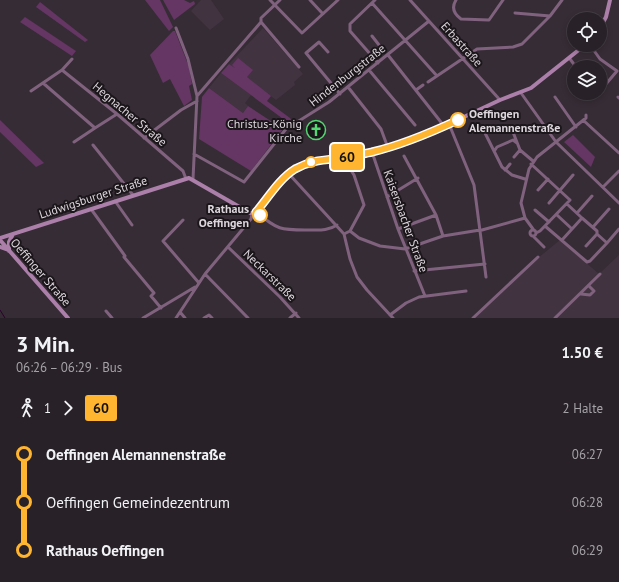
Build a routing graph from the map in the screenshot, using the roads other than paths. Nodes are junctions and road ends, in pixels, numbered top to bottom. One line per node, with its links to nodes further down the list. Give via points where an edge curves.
1 (270, 0): 13 (street)
2 (280, 0): 13 (street)
3 (310, 0): 16 (street)
4 (330, 0): 12 (street)
5 (338, 0): 12 (street)
6 (410, 0): 18 (street, Erbastraße)
7 (456, 0): 8 (street, via 453,5 454,11 461,19 489,20)
8 (503, 0)
9 (562, 0): 17 (street)
10 (610, 0): 15 (street)
11 (374, 1): 22 (street); 32 (street, via 350,24 350,31)
12 (334, 4): 16 (street)
13 (275, 5): 16 (street, via 302,33); 19 (street, via 261,18)
14 (515, 13): 17 (street)
15 (607, 13)
16 (323, 14)
17 (550, 16): 29 (street, via 522,44 478,49)
18 (429, 20): 22 (street, Hindenburgstraße); 29 (street, Erbastraße)
19 (261, 22): 34 (street); 47 (street)
20 (176, 28): 47 (street, via 188,59)
21 (372, 36): 23 (street)
22 (406, 39): 27 (street, Hindenburgstraße); 37 (street)
23 (379, 45)
24 (328, 52): 46 (street, via 319,42 306,53)
25 (578, 52): 30 (street)
26 (595, 52): 31 (street)
27 (388, 55): 32 (street, Hindenburgstraße); 43 (street)
28 (72, 59): 35 (street)
29 (464, 59): 37 (street); 50 (street, Erbastraße)
30 (570, 59): 45 (street)
31 (601, 60)
32 (378, 63): 36 (street, Hindenburgstraße)
33 (607, 64): 40 (street, via 617,71)
34 (299, 67)
35 (62, 70): 39 (street); 51 (street, Hegnacher Straße)
36 (369, 70): 42 (street, Hindenburgstraße); 55 (street)
37 (437, 76): 38 (street)
38 (428, 82)
39 (44, 83): 44 (street); 57 (street)
40 (607, 83)
41 (423, 85): 43 (street)
42 (348, 87): 46 (street, Hindenburgstraße); 65 (street, via 381,129)
43 (416, 90): 54 (street)
44 (31, 91)
45 (521, 93): 50 (street); 62 (street)
46 (340, 94): 70 (street, Hindenburgstraße, via 286,129 244,182)
47 (197, 96): 49 (street)
48 (555, 97): 56 (street)
49 (197, 100): 60 (street); 70 (street)
50 (500, 100): 54 (street)
51 (117, 114): 57 (street); 60 (street, Hegnacher Straße)
52 (586, 116): 53 (street)
53 (584, 120): 56 (street); 69 (street)
54 (446, 125): 65 (street); 114 (street, via 472,175)
55 (415, 126)
56 (576, 126): 62 (street)
57 (96, 128): 61 (street)
58 (484, 129): 66 (street)
59 (506, 129): 63 (street, via 511,127)
60 (144, 138): 81 (street, Hegnacher Straße)
61 (74, 142)
62 (556, 142): 74 (street); 86 (street)
63 (517, 143): 66 (street, via 513,140 497,146); 67 (street)
64 (93, 145): 89 (street)
65 (388, 148): 68 (street)
66 (495, 150): 76 (street)
67 (520, 150): 72 (street); 74 (street)
68 (372, 152): 73 (street); 91 (street, Kaisersbacher Straße)
69 (619, 153)
70 (194, 154): 77 (street)
71 (404, 156): 82 (street)
72 (514, 157)
73 (343, 158): 79 (street, via 311,162); 116 (street, via 354,175 364,205)
74 (532, 163): 84 (street); 85 (street)
75 (510, 164): 76 (street)
76 (505, 170): 84 (street)
77 (192, 171): 81 (street); 83 (street)
78 (619, 171): 86 (street)
79 (289, 174): 99 (street); 108 (street)
80 (573, 175): 88 (street)
81 (186, 176): 83 (street, Ludwigsburger Straße); 89 (street, Ludwigsburger Straße)
82 (418, 178): 91 (street); 101 (street)
83 (193, 179): 99 (street)
84 (525, 179): 103 (street, via 521,203)
85 (548, 179): 87 (street); 88 (street)
86 (603, 188): 94 (street)
87 (538, 190)
88 (560, 190): 93 (street); 95 (street, via 570,200)
89 (133, 195): 92 (street, Ludwigsburger Straße)
90 (592, 196): 100 (street)
91 (387, 197): 111 (street, Kaisersbacher Straße)
92 (114, 201): 96 (street, Ludwigsburger Straße); 107 (street)
93 (549, 203)
94 (619, 203)
95 (567, 204): 100 (street); 102 (street)
96 (91, 209): 118 (street, Ludwigsburger Straße); 143 (street, via 154,293 151,296)
97 (609, 209): 110 (street)
98 (535, 210): 106 (street)
99 (254, 213): 108 (street, via 287,231 326,230); 128 (street)
100 (576, 213): 104 (street)
101 (436, 215): 111 (street); 121 (street)
102 (557, 215): 106 (street); 113 (street)
103 (525, 218): 112 (street); 114 (street)
104 (582, 218): 110 (street); 113 (street)
105 (184, 220): 138 (street, via 163,241)
106 (549, 222): 109 (street)
107 (132, 225)
108 (337, 225): 119 (street)
109 (545, 226): 117 (street); 124 (street)
110 (593, 227): 120 (street)
111 (398, 229): 130 (street, Kaisersbacher Straße)
112 (532, 229): 117 (street); 122 (street, via 530,233)
113 (572, 229): 124 (street)
114 (481, 230): 121 (street); 133 (street)
115 (619, 230): 125 (street)
116 (350, 231): 119 (street); 130 (street, via 380,246)
117 (536, 232): 122 (street)
118 (13, 234): 123 (street, Ludwigsburger Straße); 131 (street)
119 (344, 234): 147 (street, via 357,277)
120 (597, 234): 125 (street); 126 (street)
121 (443, 236): 130 (street)
122 (533, 236): 129 (street)
123 (0, 239): 131 (street, Oeffinger Straße)
124 (562, 240): 125 (street, via 586,262)
125 (607, 243)
126 (586, 246)
127 (0, 247): 131 (street)
128 (228, 247): 135 (street); 146 (street, Neckarstraße)
129 (544, 247)
130 (405, 249): 134 (street, Kaisersbacher Straße)
131 (9, 250): 149 (street, Oeffinger Straße)
132 (538, 256): 148 (street)
133 (485, 264): 134 (street); 137 (street)
134 (414, 271): 142 (street, Kaisersbacher Straße)
135 (205, 274): 138 (street); 156 (street)
136 (600, 274): 139 (street)
137 (486, 277)
138 (198, 285): 143 (street); 145 (street)
139 (589, 286): 141 (street); 141 (street, via 594,291 590,295)
140 (466, 292): 142 (street)
141 (581, 294): 160 (street)
142 (425, 296): 147 (street, via 406,303)
143 (160, 308): 151 (street)
144 (106, 311): 150 (street)
145 (180, 312): 152 (street); 153 (street)
146 (296, 313): 157 (street); 158 (street, Neckarstraße)
147 (390, 315): 159 (street)
148 (475, 317)
149 (68, 318)
150 (112, 318)
151 (143, 318)
152 (176, 318)
153 (186, 318)
154 (204, 318): 155 (street)
155 (212, 318)
156 (248, 318)
157 (290, 318)
158 (299, 318)
159 (393, 318)
160 (556, 318)

